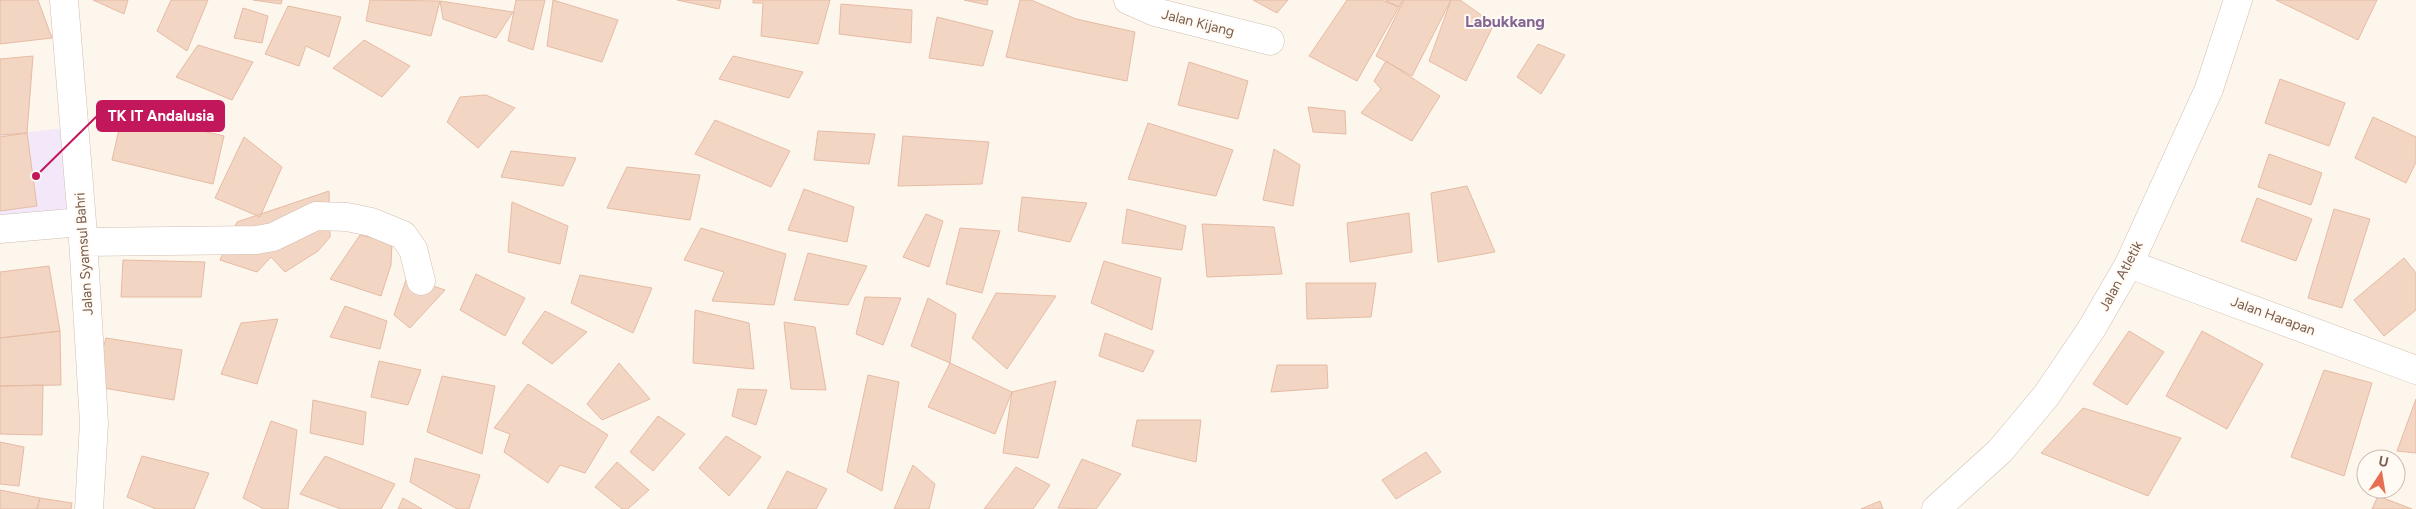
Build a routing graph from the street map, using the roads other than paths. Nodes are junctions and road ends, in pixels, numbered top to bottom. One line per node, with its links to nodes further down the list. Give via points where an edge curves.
1 (64, 0): 6 (street, Jalan Syamsul Bahri)
2 (1128, 0): 4 (street, Jalan Kijang, via 1155,12)
3 (2238, 0): 7 (street, Jalan Atletik, via 2209,89)
4 (1270, 41)
5 (0, 229): 6 (street)
6 (83, 232): 8 (street, via 256,240 273,237 316,216 347,217 371,222 403,235 413,249); 10 (street, Jalan Syamsul Bahri, via 94,423)
7 (2129, 264): 9 (street, Jalan Harapan); 11 (street, Jalan Atletik, via 2092,328 2046,396 2000,451)
8 (421, 281)
9 (2416, 370)
10 (89, 509)
11 (1936, 509)

